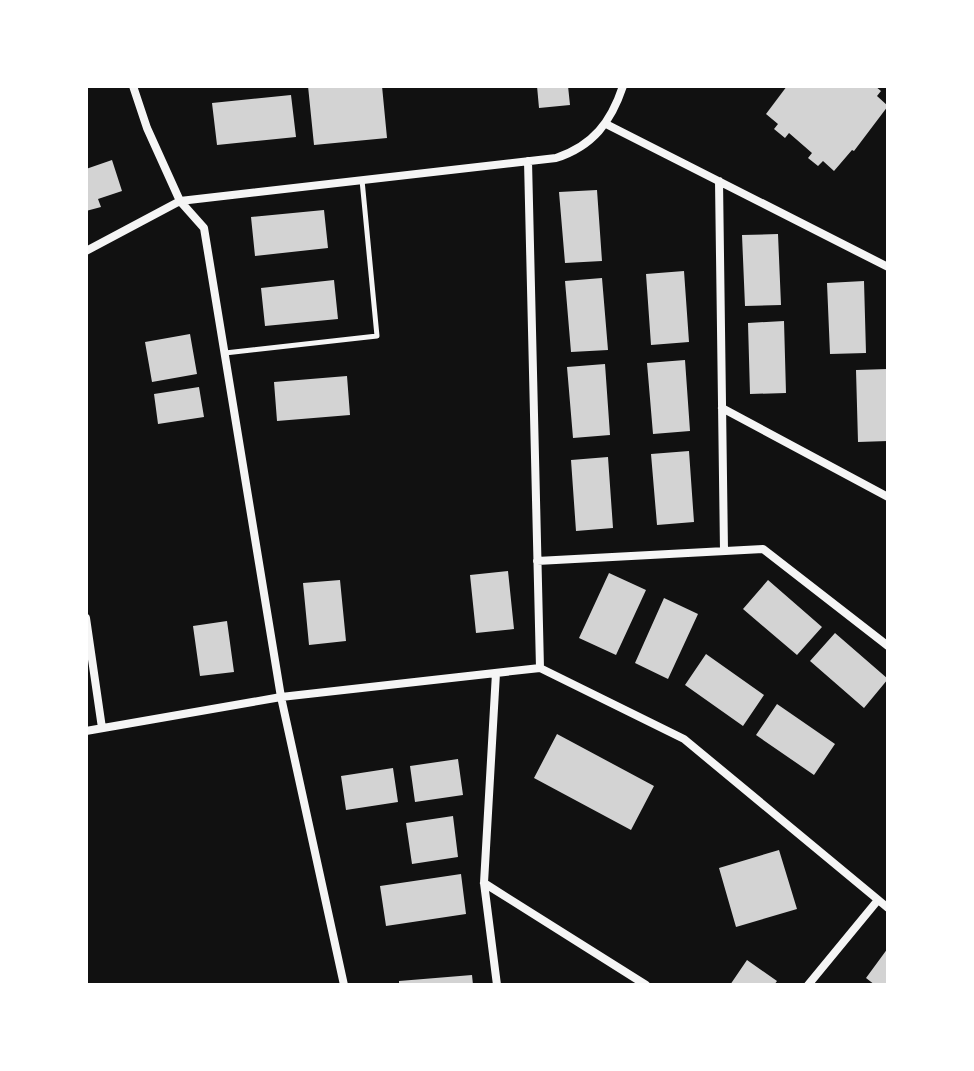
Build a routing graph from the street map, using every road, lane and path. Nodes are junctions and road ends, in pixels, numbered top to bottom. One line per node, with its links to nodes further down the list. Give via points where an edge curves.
1 (133, 86): 7 (street)
2 (623, 86): 3 (street)
3 (606, 124): 4 (street, via 572,153); 6 (street)
4 (528, 161): 5 (street); 14 (street)
5 (362, 180): 7 (street); 10 (lane, via 377,336)
6 (719, 181): 9 (street); 11 (street)
7 (180, 201): 8 (street); 10 (street, via 204,228)
8 (86, 251)
9 (888, 267)
10 (225, 353): 19 (street)
11 (722, 408): 12 (street); 13 (street)
12 (888, 497)
13 (724, 551): 14 (street); 16 (street, via 763,549)
14 (537, 561): 17 (street)
15 (86, 618): 20 (street)
16 (888, 646)
17 (540, 668): 18 (street); 23 (street, via 684,739)
18 (496, 673): 19 (street); 22 (street)
19 (281, 697): 20 (street); 25 (street)
20 (102, 728): 21 (street)
21 (86, 731)
22 (484, 883): 26 (street); 27 (street)
23 (878, 900): 24 (street); 28 (street)
24 (888, 908)
25 (344, 985)
26 (497, 985)
27 (646, 985)
28 (808, 985)

